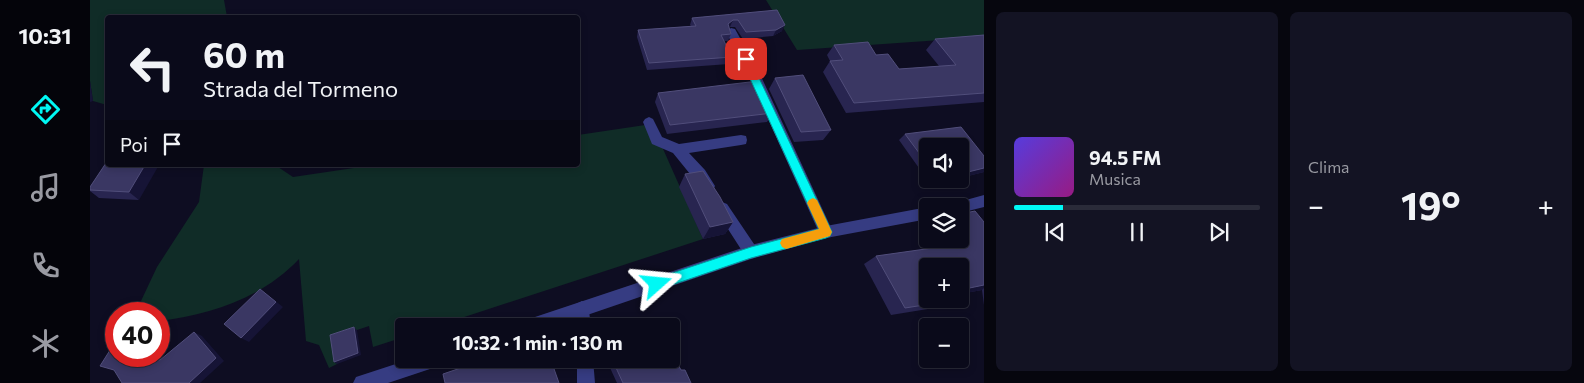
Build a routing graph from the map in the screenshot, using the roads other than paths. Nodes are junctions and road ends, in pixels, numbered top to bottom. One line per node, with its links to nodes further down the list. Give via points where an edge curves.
1 (731, 32): 8 (street, via 753,72)
2 (649, 122): 4 (street, via 658,140)
3 (741, 140): 4 (street)
4 (678, 149): 9 (street, via 700,174)
5 (984, 201): 6 (street)
6 (969, 205)
7 (919, 215): 8 (street)
8 (826, 232): 9 (street)
9 (751, 252): 10 (street)
10 (582, 308): 11 (street); 12 (street)
11 (554, 318)
12 (583, 318)
13 (408, 368): 15 (street)
14 (585, 368): 16 (street)
15 (362, 383)
16 (586, 383)

